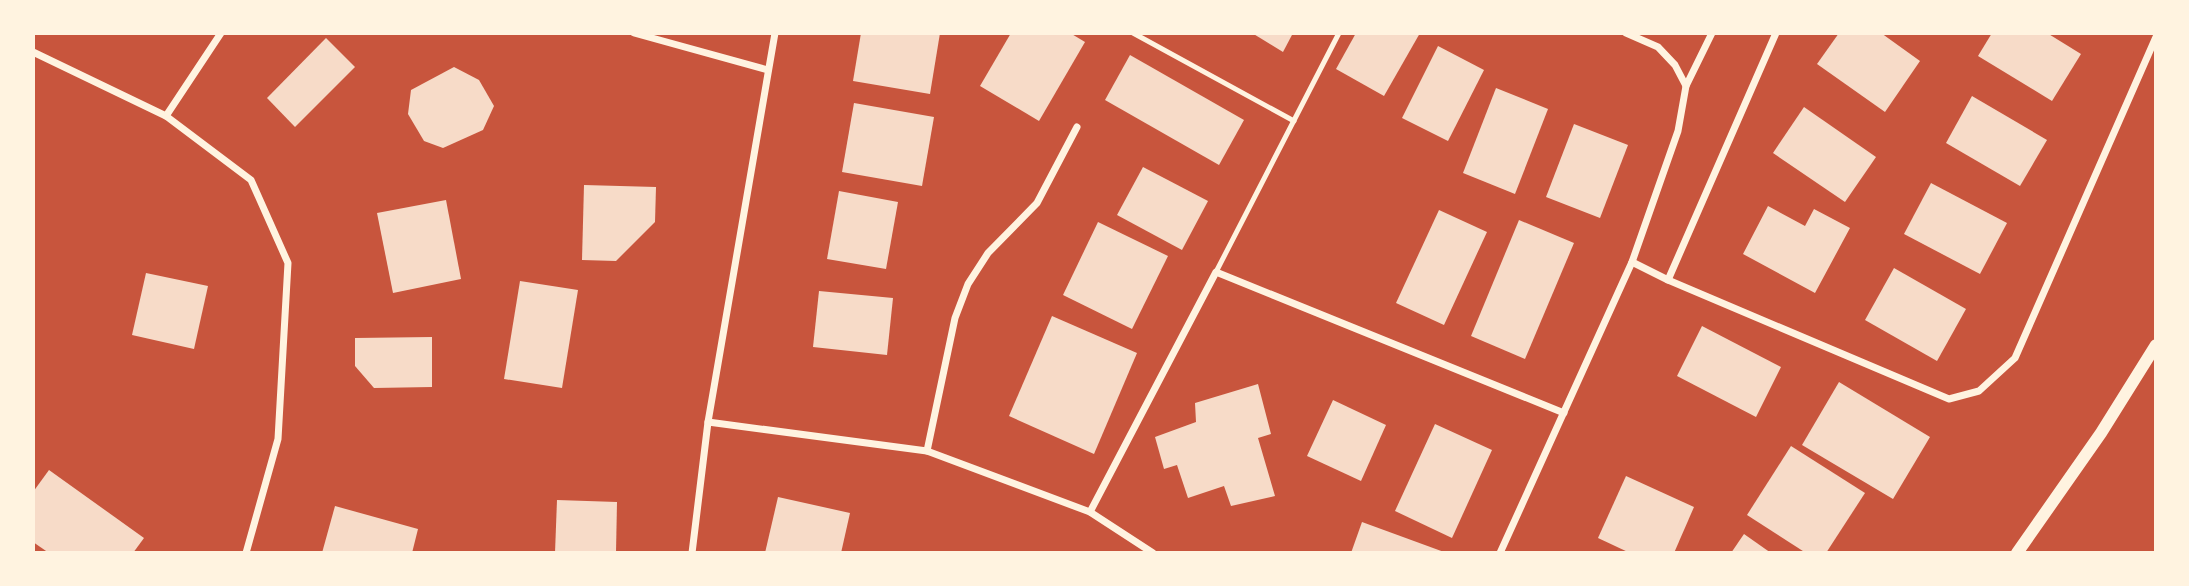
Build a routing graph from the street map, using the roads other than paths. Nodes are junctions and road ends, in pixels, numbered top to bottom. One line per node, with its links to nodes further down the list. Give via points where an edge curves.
1 (221, 33): 13 (street)
2 (634, 33): 11 (street)
3 (775, 33): 11 (street)
4 (1133, 33): 14 (lane)
5 (1339, 33): 14 (lane)
6 (1626, 33): 12 (street, via 1658,47)
7 (1713, 33): 12 (street)
8 (1776, 33): 18 (street)
9 (2156, 37): 18 (street, via 2015,358 1979,391 1950,399)
10 (33, 52): 13 (street)
11 (768, 70): 21 (street)
12 (1686, 86): 16 (street, via 1678,131)
13 (166, 116): 24 (street, via 251,180 288,263 278,439)
14 (1294, 121): 17 (lane)
15 (1077, 128): 22 (street, via 1037,203 988,253 968,284 955,318)
16 (1632, 262): 18 (street); 20 (street)
17 (1216, 272): 20 (street); 23 (street)
18 (1668, 280)
19 (2156, 345): 28 (street)
20 (1564, 413): 27 (street)
21 (708, 422): 22 (street); 25 (street)
22 (927, 451): 23 (street)
23 (1090, 512): 26 (street)
24 (247, 553)
25 (692, 553)
26 (1153, 553)
27 (1500, 553)
28 (2017, 553)

